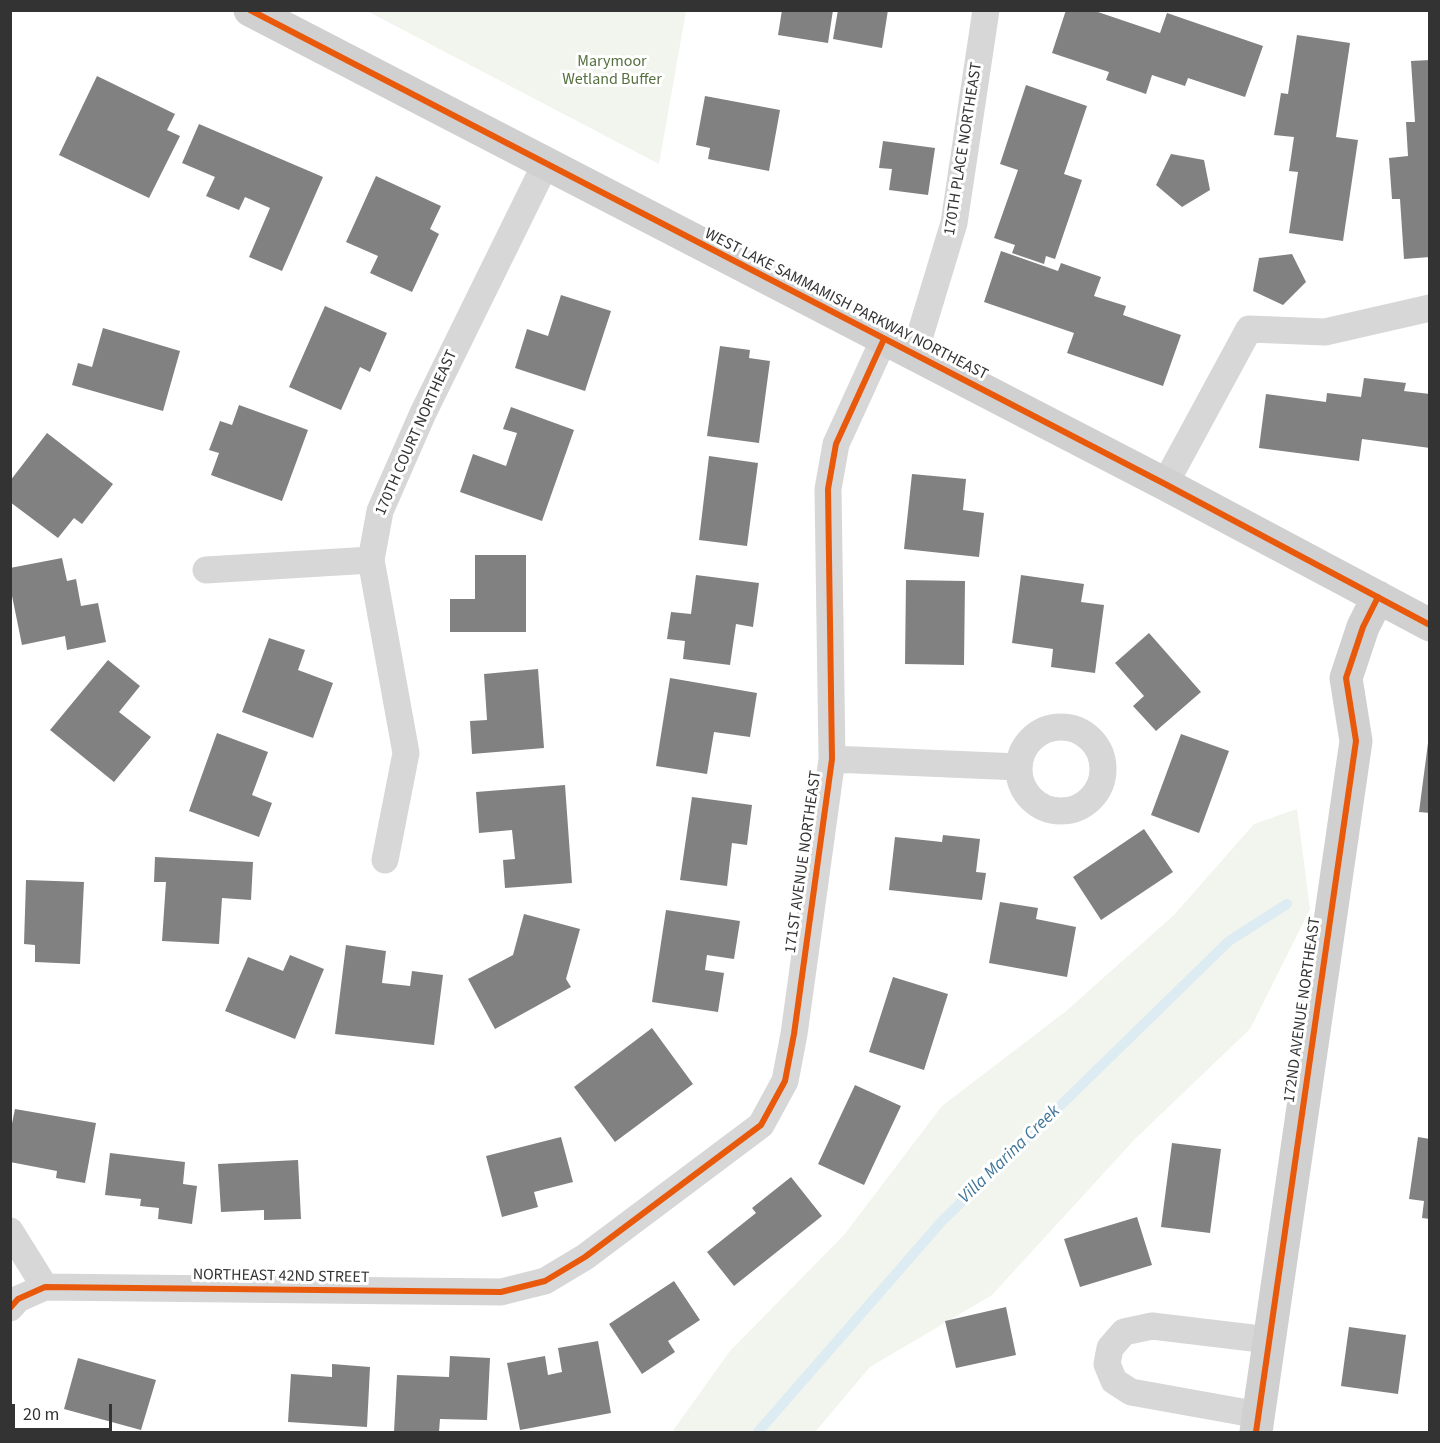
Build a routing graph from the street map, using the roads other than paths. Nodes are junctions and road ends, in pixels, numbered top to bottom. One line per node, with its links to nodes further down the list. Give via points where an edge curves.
1 (250, 10): 3 (main road, WEST LAKE SAMMAMISH PARKWAY NORTHEAST)
2 (986, 10): 6 (street, 170TH PLACE NORTHEAST, via 954,223)
3 (545, 165): 5 (main road, WEST LAKE SAMMAMISH PARKWAY NORTHEAST); 8 (street, 170TH COURT NORTHEAST, via 413,435 380,511)
4 (1430, 308): 7 (street, via 1325,332 1249,329)
5 (884, 339): 6 (main road, WEST LAKE SAMMAMISH PARKWAY NORTHEAST); 12 (street, 171ST AVENUE NORTHEAST, via 836,444 828,489)
6 (914, 355): 7 (main road, WEST LAKE SAMMAMISH PARKWAY NORTHEAST)
7 (1165, 484): 10 (main road, WEST LAKE SAMMAMISH PARKWAY NORTHEAST)
8 (371, 560): 9 (street); 14 (street, 170TH COURT NORTHEAST, via 406,753)
9 (206, 570)
10 (1378, 597): 11 (main road, WEST LAKE SAMMAMISH PARKWAY NORTHEAST); 19 (main road, 172ND AVENUE NORTHEAST, via 1346,678 1356,741)
11 (1430, 625)
12 (832, 759): 13 (street); 16 (street, 171ST AVENUE NORTHEAST, via 785,1081 761,1125 585,1257)
13 (1019, 767)
14 (385, 860)
15 (10, 1231): 17 (street)
16 (545, 1281): 17 (street, NORTHEAST 42ND STREET, via 501,1292)
17 (45, 1287): 18 (street, NORTHEAST 42ND STREET)
18 (14, 1303)
19 (1269, 1340): 20 (main road, 172ND AVENUE NORTHEAST); 20 (street, via 1152,1326 1125,1332 1110,1348 1107,1364 1114,1381 1131,1392)
20 (1257, 1424)

